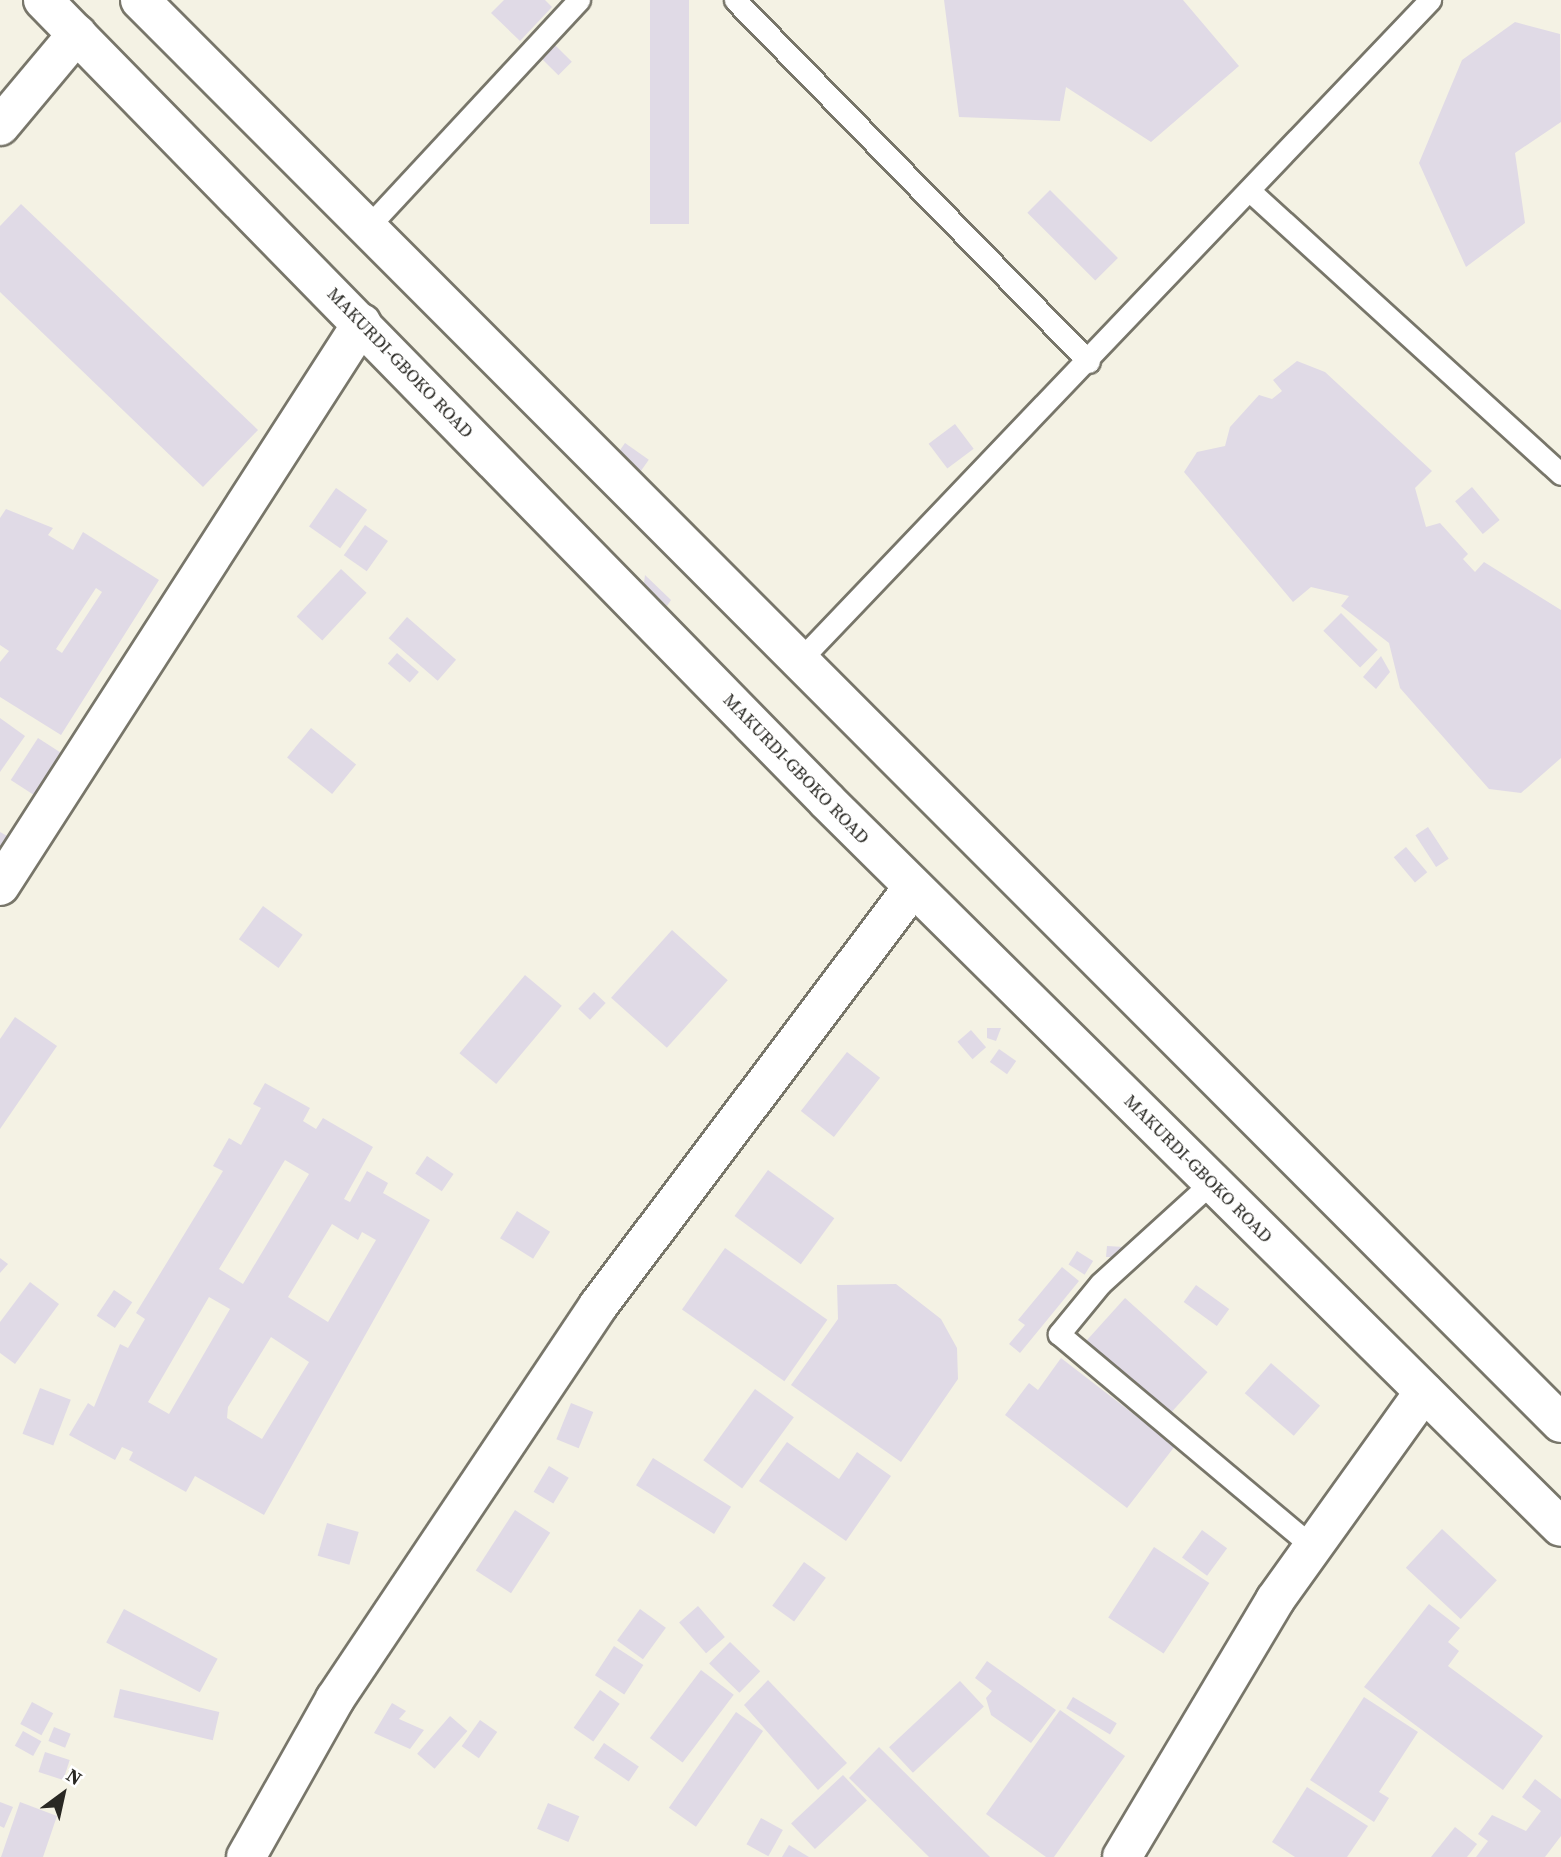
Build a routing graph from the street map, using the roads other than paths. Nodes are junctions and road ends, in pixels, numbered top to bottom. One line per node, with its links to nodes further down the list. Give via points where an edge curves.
1 (43, 0): 6 (main road, MAKURDI-GBOKO ROAD)
2 (140, 0): 9 (main road)
3 (579, 0): 9 (lane)
4 (735, 0): 11 (lane)
5 (1430, 0): 8 (lane)
6 (77, 34): 7 (main road); 10 (main road, MAKURDI-GBOKO ROAD)
7 (0, 126)
8 (1251, 192): 11 (lane); 12 (lane)
9 (366, 229): 13 (main road)
10 (362, 323): 14 (main road); 15 (main road, MAKURDI-GBOKO ROAD)
11 (1089, 362): 13 (lane)
12 (1561, 474)
13 (797, 663): 18 (main road)
14 (0, 886)
15 (913, 887): 16 (main road, MAKURDI-GBOKO ROAD); 21 (main road, via 598,1306 335,1699)
16 (1212, 1182): 17 (main road, MAKURDI-GBOKO ROAD); 20 (lane, via 1100,1284 1059,1334)
17 (1424, 1392): 19 (main road, MAKURDI-GBOKO ROAD); 20 (main road, via 1352,1484)
18 (1561, 1423)
19 (1561, 1527)
20 (1314, 1548): 22 (main road, via 1275,1600)
21 (246, 1857)
22 (1122, 1857)

